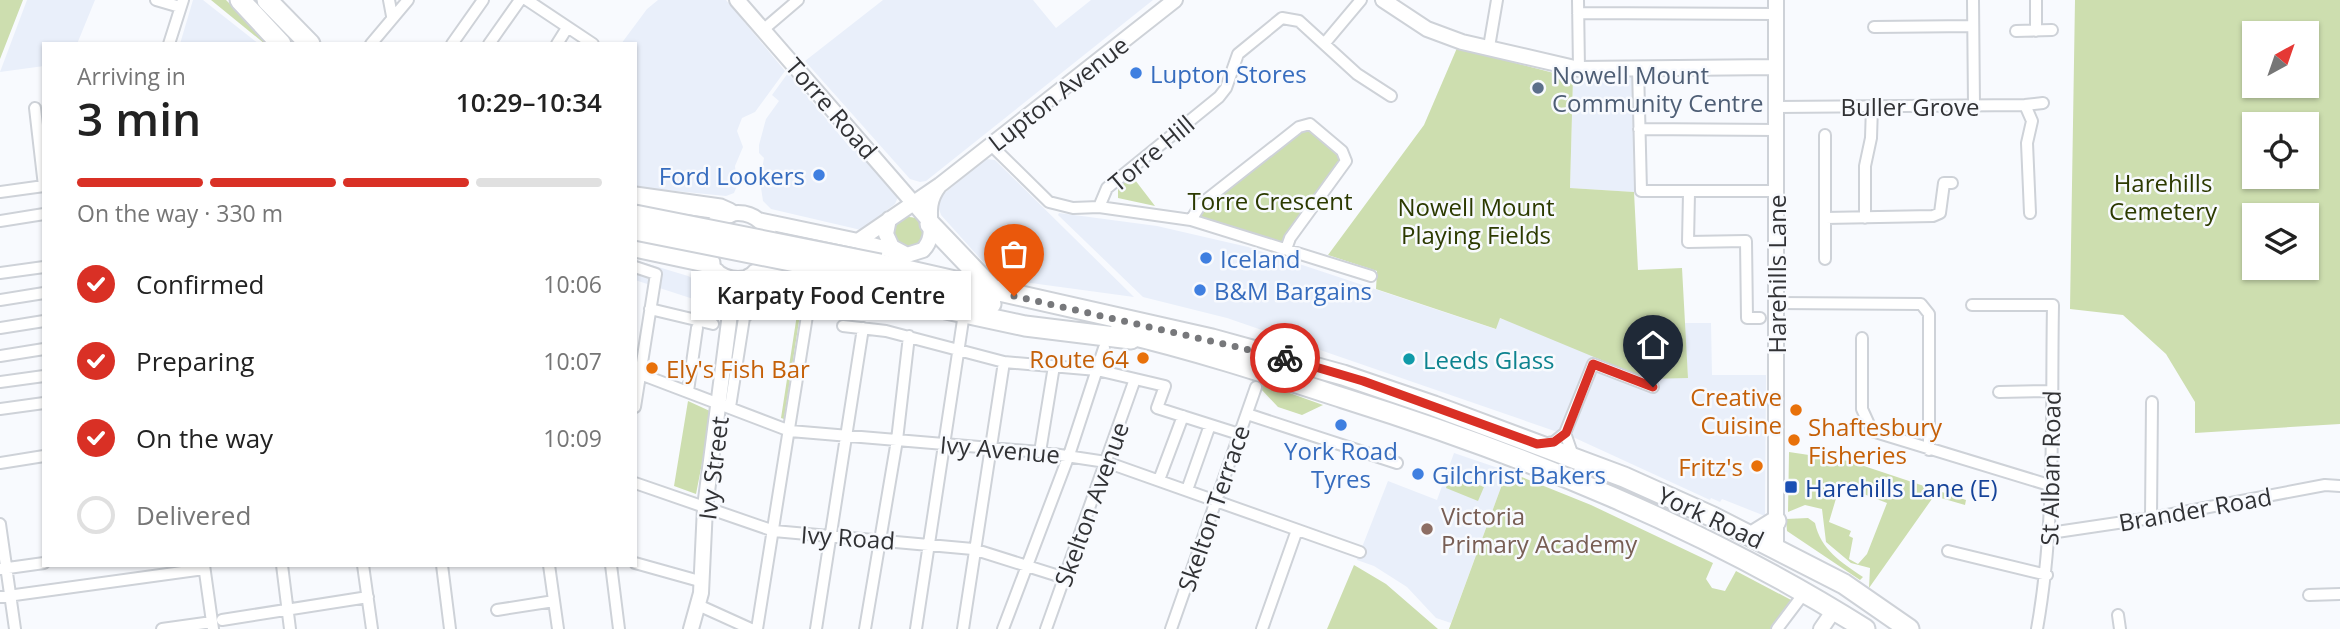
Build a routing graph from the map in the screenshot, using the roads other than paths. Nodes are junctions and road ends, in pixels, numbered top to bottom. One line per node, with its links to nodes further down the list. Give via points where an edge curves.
1 (156, 0): 17 (street)
2 (240, 0): 30 (highway)
3 (389, 0): 21 (street)
4 (408, 0): 21 (street)
5 (483, 0): 33 (street)
6 (520, 0): 34 (street)
7 (527, 0): 23 (street)
8 (737, 0): 25 (street, Torre Road)
9 (798, 0): 25 (street)
10 (1175, 0): 52 (street, Lupton Avenue)
11 (1361, 0): 37 (street)
12 (1497, 0): 38 (street)
13 (1578, 0): 20 (street)
14 (1973, 0): 22 (street)
15 (2036, 0): 27 (street)
16 (1386, 1): 38 (street, via 1427,29)
17 (181, 3): 29 (street)
18 (275, 3): 31 (highway)
19 (1776, 7): 20 (street); 40 (street, Harehills Lane)
20 (1578, 13): 41 (street)
21 (392, 16): 32 (street)
22 (1973, 26): 24 (street); 44 (street)
23 (567, 27): 35 (street); 36 (street)
24 (1874, 27)
25 (764, 29): 61 (street, Torre Road)
26 (2052, 30): 27 (street)
27 (2036, 31): 28 (street)
28 (2016, 32)
29 (171, 42)
30 (279, 42)
31 (308, 42)
32 (372, 42)
33 (453, 42)
34 (490, 42)
35 (558, 42)
36 (590, 42)
37 (1324, 44): 42 (street, Torre Hill); 62 (street, Torre Hill, via 1294,18 1277,21 1238,54 1219,97 1107,188)
38 (1489, 47): 41 (street)
39 (1638, 67): 40 (street); 41 (street); 49 (street)
40 (1776, 67): 47 (street, Harehills Lane)
41 (1579, 69)
42 (1391, 96)
43 (2043, 103): 46 (street, Buller Grove)
44 (1974, 105): 45 (street, Buller Grove); 46 (street, Buller Grove)
45 (1872, 106): 47 (street, Buller Grove); 70 (street)
46 (2025, 106): 63 (street, via 2032,121 2027,143)
47 (1776, 107): 50 (street, Harehills Lane)
48 (35, 108): 53 (street)
49 (1639, 129): 50 (street); 59 (street, via 1641,191)
50 (1776, 130): 57 (street, Harehills Lane)
51 (1825, 135): 69 (street)
52 (991, 145): 55 (street, Lupton Avenue); 62 (street, via 1048,202 1073,208)
53 (42, 169)
54 (1952, 183): 66 (street, via 1941,188)
55 (940, 185): 61 (street, Lupton Avenue); 74 (street, via 929,205)
56 (42, 186): 58 (street)
57 (1776, 191): 59 (street); 95 (street, Harehills Lane)
58 (0, 192)
59 (1689, 193): 100 (street, via 1688,242 1746,241 1748,318)
60 (637, 197): 65 (highway)
61 (914, 201): 68 (street, Lupton Avenue); 74 (street, Torre Road)
62 (1099, 207): 75 (street)
63 (2030, 213)
64 (42, 214): 72 (street)
65 (729, 214): 73 (street, via 742,213); 85 (street, via 708,231 705,247)
66 (1937, 214): 70 (street); 71 (street)
67 (637, 215): 87 (highway, York Road, bridge)
68 (894, 216): 74 (street, via 913,210); 79 (street, Lupton Avenue); 82 (street, via 888,240)
69 (1825, 218): 70 (street); 83 (street)
70 (1865, 218)
71 (1949, 218)
72 (0, 220)
73 (758, 220): 76 (street); 78 (street)
74 (928, 220): 82 (street, via 931,239 923,250); 91 (highway)
75 (1191, 220): 81 (street); 81 (street, via 1201,204 1299,127 1310,124 1342,151 1346,160)
76 (785, 225): 78 (street); 79 (street)
77 (637, 230): 87 (highway, York Road, bridge)
78 (770, 239): 89 (street, via 768,259)
79 (859, 241): 82 (street)
80 (637, 248): 85 (highway)
81 (1286, 249): 90 (street)
82 (901, 253)
83 (1825, 259)
84 (42, 267): 88 (street)
85 (713, 267): 89 (street, via 736,279); 97 (street, Ivy Street)
86 (637, 268): 98 (street, via 656,274)
87 (878, 271): 91 (highway, York Road); 112 (highway, York Road)
88 (0, 274)
89 (752, 275): 97 (street, Ivy Street); 102 (highway)
90 (1371, 276)
91 (995, 292): 143 (highway, York Road, via 1281,357 1363,381)
92 (42, 293): 94 (street)
93 (810, 297): 137 (street)
94 (0, 300)
95 (1776, 303): 145 (street, via 1921,304 1929,314); 161 (street, Harehills Lane)
96 (1972, 305): 129 (street, St Alban Road, via 2053,306)
97 (731, 306): 132 (street, Ivy Street)
98 (650, 309): 104 (street); 105 (street)
99 (766, 311): 132 (street, Ivy Street, via 752,309 744,318)
100 (1759, 318)
101 (637, 319): 104 (street)
102 (962, 320): 112 (highway); 114 (street)
103 (42, 321): 107 (street)
104 (648, 322): 113 (street)
105 (713, 324)
106 (843, 326): 109 (street)
107 (0, 328)
108 (697, 328): 127 (street)
109 (863, 328): 110 (street); 140 (street)
110 (909, 336): 114 (street); 141 (street)
111 (1862, 338): 145 (street, via 1862,409 1867,425 1879,436)
112 (1164, 342): 189 (highway, York Road, via 1416,420 1513,456 1673,524)
113 (640, 347): 121 (street)
114 (959, 348): 118 (street); 142 (street)
115 (1104, 348): 120 (street)
116 (42, 349): 117 (street)
117 (0, 356)
118 (1004, 362): 119 (street); 144 (street)
119 (1055, 366): 120 (street); 146 (street)
120 (1097, 370): 123 (street); 147 (street)
121 (638, 373): 127 (street, Ivy Avenue)
122 (42, 376): 124 (street)
123 (1135, 379): 135 (street, via 1165,386 1157,408); 150 (street, Skelton Avenue)
124 (0, 383)
125 (1255, 387): 134 (street, Skelton Terrace)
126 (1653, 387): 138 (street, via 1593,364)
127 (688, 391): 132 (street, Ivy Avenue)
128 (1999, 391): 129 (street)
129 (2051, 391): 155 (street, St Alban Road)
130 (2151, 402): 160 (street)
131 (42, 403): 133 (street)
132 (726, 405): 137 (street, Ivy Avenue); 159 (street, Ivy Street)
133 (0, 409)
134 (1247, 414): 139 (street, Skelton Terrace); 152 (street)
135 (1183, 416): 136 (street); 153 (street)
136 (1210, 425): 139 (street); 157 (street)
137 (790, 431): 140 (street, Ivy Avenue); 164 (street)
138 (1566, 433): 143 (street, via 1554,442); 149 (street)
139 (1239, 434): 158 (street, Skelton Terrace)
140 (845, 436): 141 (street, Ivy Avenue); 166 (street)
141 (897, 440): 142 (street, Ivy Avenue); 168 (street)
142 (945, 444): 144 (street, Ivy Avenue); 170 (street)
143 (1537, 444): 149 (highway, York Road)
144 (990, 448): 146 (street, Ivy Avenue); 172 (street)
145 (1929, 450): 155 (street)
146 (1040, 452): 147 (street, Ivy Avenue)
147 (1069, 455): 150 (street, Ivy Avenue); 177 (street)
148 (42, 456): 151 (street)
149 (1573, 457): 167 (highway, York Road)
150 (1106, 462): 153 (street, Ivy Avenue); 187 (street, Skelton Avenue)
151 (0, 463)
152 (1397, 463)
153 (1159, 480): 157 (street, Ivy Avenue)
154 (637, 484): 159 (street, Ivy Road)
155 (2049, 485): 165 (street, St Alban Road)
156 (2340, 486): 160 (street, Brander Road)
157 (1187, 490): 158 (street, Ivy Avenue)
158 (1215, 501): 163 (street, Ivy Avenue); 218 (street, Skelton Terrace)
159 (705, 507): 164 (street, Ivy Road); 188 (street, Ivy Street)
160 (2151, 518): 165 (street, Brander Road)
161 (1776, 521): 167 (highway); 171 (street, Harehills Lane)
162 (0, 524): 169 (street)
163 (1297, 530): 174 (street, Ivy Avenue); 219 (street)
164 (774, 531): 166 (street, Ivy Road); 211 (street)
165 (2050, 533): 186 (street, St Alban Road)
166 (831, 536): 168 (street, Ivy Road); 212 (street)
167 (1752, 536): 171 (highway, York Road)
168 (881, 539): 170 (street, Ivy Road); 213 (street)
169 (1, 542): 184 (street)
170 (929, 542): 172 (street, Ivy Road); 214 (street)
171 (1776, 548): 185 (highway, York Road); 189 (highway, via 1780,564)
172 (973, 549): 177 (street, Ivy Road); 215 (street)
173 (1948, 551): 186 (street)
174 (1360, 552)
175 (42, 563): 184 (street)
176 (637, 564): 188 (street)
177 (1027, 564): 187 (street, Ivy Road); 216 (street)
178 (204, 567): 192 (street); 201 (street)
179 (282, 567): 196 (street)
180 (363, 567): 193 (street)
181 (442, 567): 206 (street)
182 (549, 567): 194 (street)
183 (611, 567): 208 (street)
184 (3, 569): 192 (street)
185 (1823, 573): 198 (highway, via 1838,592); 223 (highway, York Road)
186 (2047, 575): 224 (street, St Alban Road)
187 (1065, 578): 217 (street, Skelton Avenue)
188 (703, 582): 195 (street, Ivy Street)
189 (1799, 589): 198 (highway, York Road); 220 (street)
190 (2340, 594): 191 (street)
191 (2309, 595)
192 (5, 596): 202 (street)
193 (368, 597): 196 (street); 205 (street)
194 (554, 601): 197 (street); 207 (street)
195 (698, 605): 209 (street, Ivy Street); 210 (street)
196 (287, 610): 201 (street); 204 (street)
197 (497, 610)
198 (1834, 610): 221 (street); 222 (highway, York Road)
199 (2118, 615): 225 (street)
200 (0, 623): 202 (street)
201 (215, 624): 203 (street)
202 (14, 625)
203 (170, 628)
204 (290, 629)
205 (372, 629)
206 (450, 629)
207 (558, 629)
208 (619, 629)
209 (691, 629)
210 (751, 629)
211 (757, 629)
212 (816, 629)
213 (864, 629)
214 (916, 629)
215 (963, 629)
216 (1003, 629)
217 (1046, 629)
218 (1171, 629)
219 (1262, 629)
220 (1777, 629)
221 (1821, 629)
222 (1866, 629)
223 (1909, 629)
224 (2037, 629)
225 (2120, 629)

